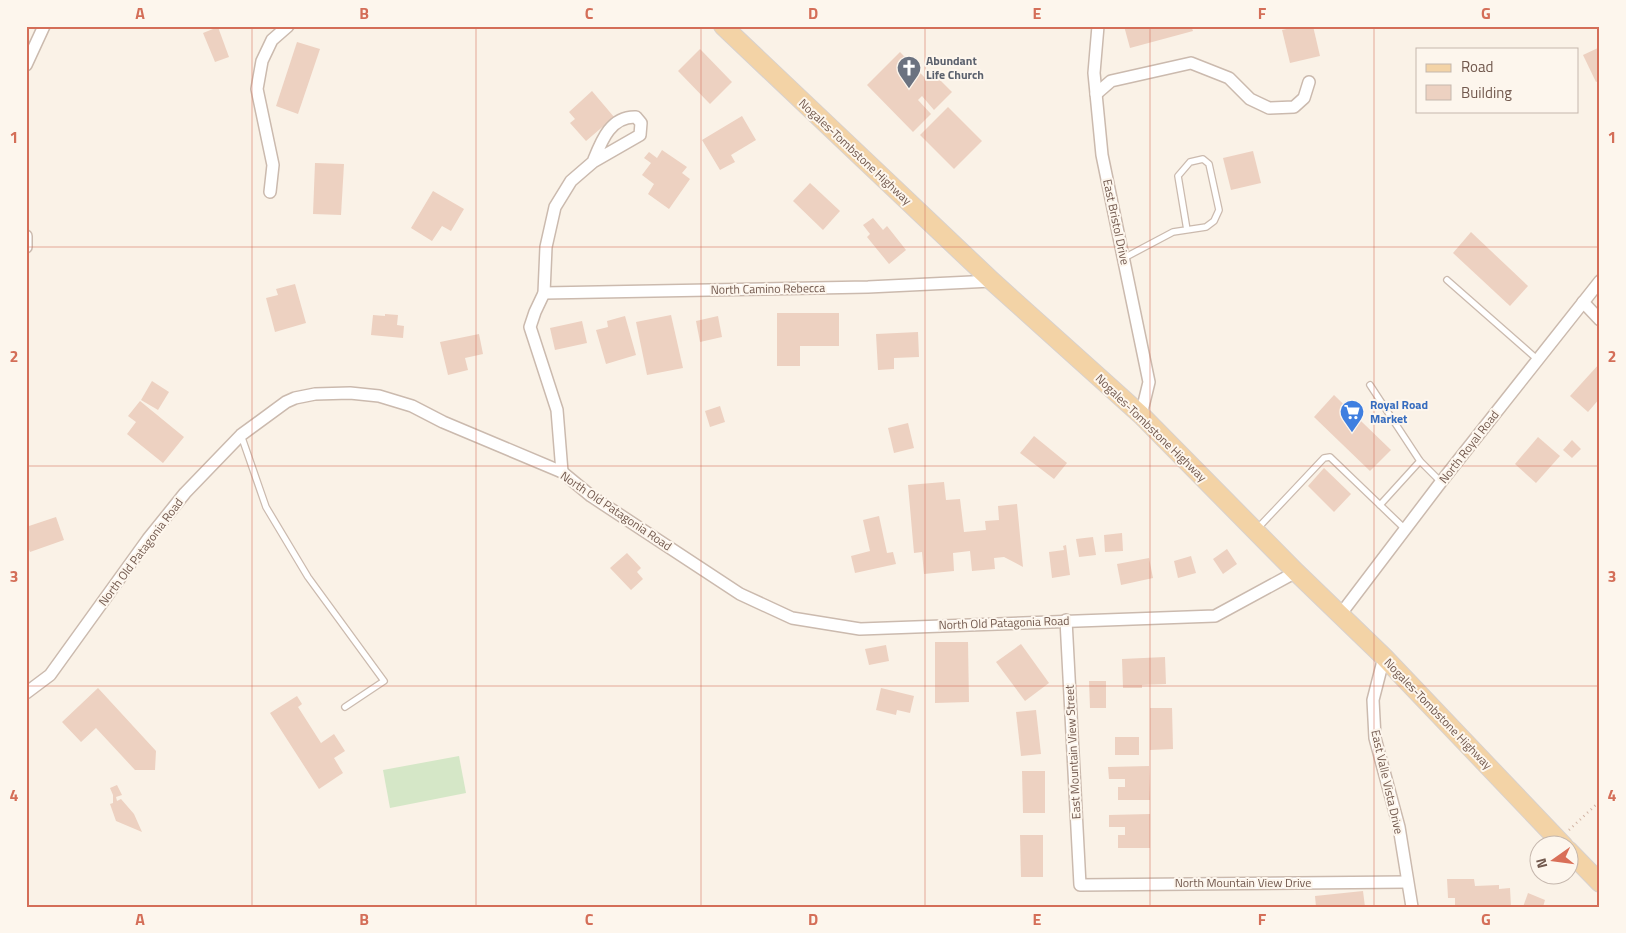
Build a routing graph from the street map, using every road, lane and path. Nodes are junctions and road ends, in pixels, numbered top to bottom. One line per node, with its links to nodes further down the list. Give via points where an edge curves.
1 (44, 26): 5 (street)
2 (288, 26): 9 (street, via 272,40 262,62 257,89 273,165)
3 (723, 26): 14 (main road, Nogales-Tombstone Highway)
4 (1098, 26): 7 (street, East Bristol Drive, via 1094,73)
5 (26, 65)
6 (1309, 82): 7 (street, via 1304,98 1294,107 1269,108 1250,100 1229,78 1191,63 1111,81)
7 (1096, 94): 13 (street, East Bristol Drive, via 1102,155)
8 (593, 162): 17 (street, via 571,181 555,207 546,247)
9 (270, 192)
10 (1187, 230): 10 (lane, via 1178,176 1190,162 1203,159 1209,164 1219,210 1214,221 1206,227); 13 (lane, via 1173,232)
11 (26, 236): 12 (street)
12 (26, 247)
13 (1124, 258): 22 (street, East Bristol Drive, via 1149,382)
14 (992, 280): 17 (street, North Camino Rebecca, via 868,287); 22 (main road, Nogales-Tombstone Highway)
15 (1447, 280): 20 (lane)
16 (1600, 281): 18 (street, North Royal Road)
17 (544, 293): 25 (street, via 530,327 556,410)
18 (1583, 302): 19 (street); 20 (street, North Royal Road)
19 (1600, 320)
20 (1538, 360): 26 (street, North Royal Road)
21 (1370, 385): 24 (lane)
22 (1141, 415): 29 (main road, Nogales-Tombstone Highway)
23 (241, 435): 25 (street, North Old Patagonia Road, via 276,407 295,398 332,393 379,396 412,406); 34 (street, North Old Patagonia Road, via 148,539 50,675); 35 (lane, via 266,507 308,577 384,681)
24 (1420, 461): 26 (lane); 27 (lane)
25 (562, 472): 32 (street, North Old Patagonia Road, via 591,496 740,594 792,618 860,629)
26 (1441, 482): 28 (street, North Royal Road)
27 (1380, 505): 28 (lane); 29 (lane, via 1330,458 1324,458)
28 (1405, 529): 31 (street, North Royal Road)
29 (1256, 531): 30 (main road, Nogales-Tombstone Highway)
30 (1296, 572): 31 (main road, Nogales-Tombstone Highway); 32 (street, North Old Patagonia Road, via 1215,616)
31 (1340, 615): 33 (main road, Nogales-Tombstone Highway)
32 (1066, 620): 42 (street, East Mountain View Street)
33 (1384, 657): 37 (main road, Nogales-Tombstone Highway); 40 (street, East Valle Vista Drive, via 1373,700 1375,738 1398,827)
34 (26, 693)
35 (345, 707)
36 (1600, 802): 38 (path)
37 (1555, 836)
38 (1572, 836)
39 (1578, 860): 41 (main road, Nogales-Tombstone Highway)
40 (1407, 882): 42 (street, North Mountain View Drive); 43 (street, East Valle Vista Drive)
41 (1600, 883)
42 (1080, 885)
43 (1412, 907)

